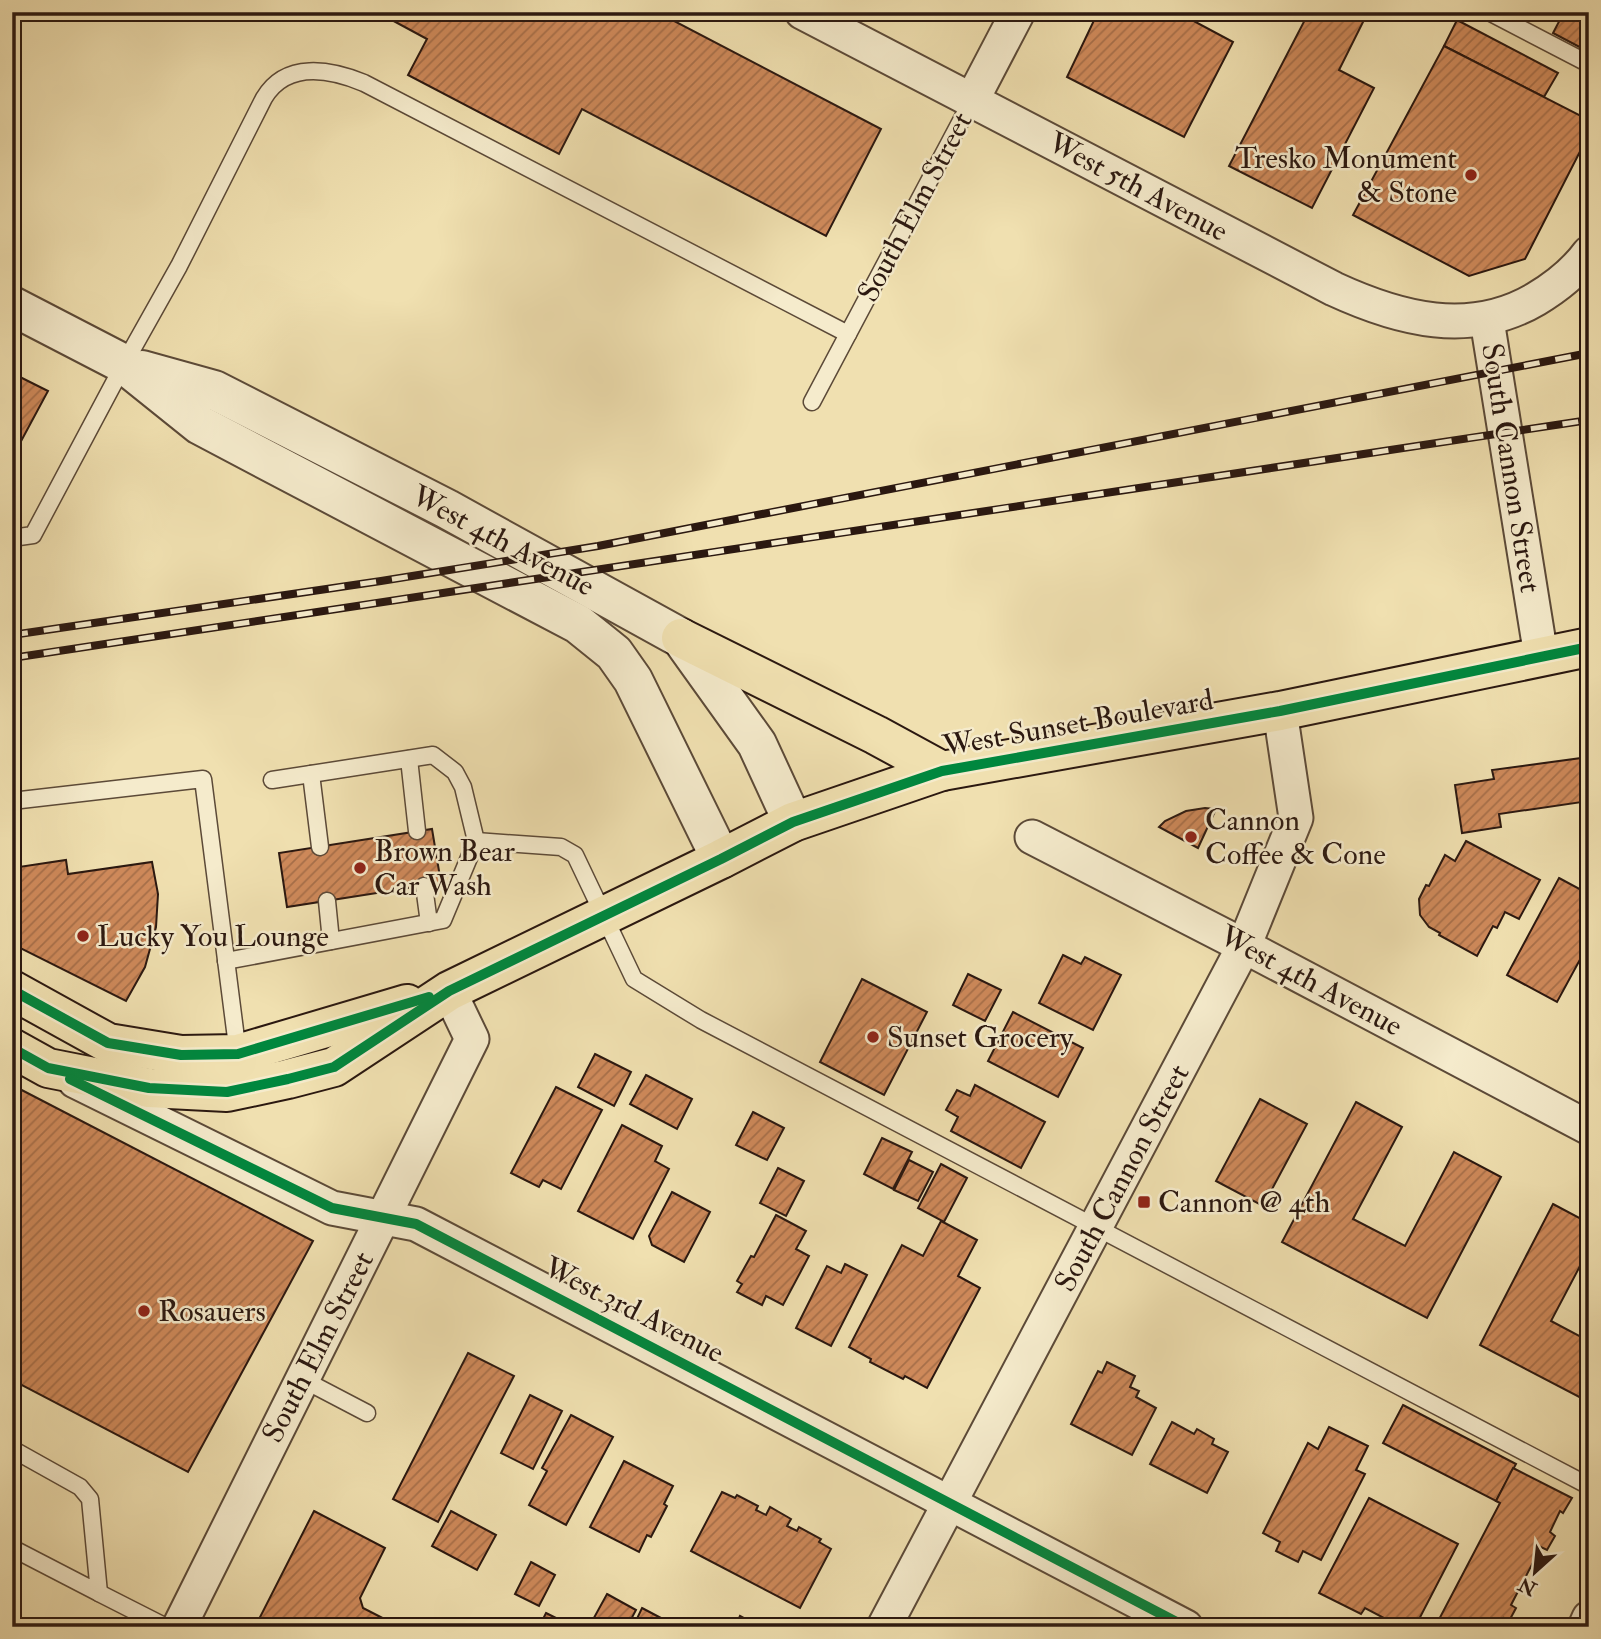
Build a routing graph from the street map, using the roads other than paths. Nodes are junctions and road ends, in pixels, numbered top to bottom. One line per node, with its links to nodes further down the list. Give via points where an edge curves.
1 (802, 12): 5 (street, West 5th Avenue)
2 (1018, 12): 5 (street, South Elm Street)
3 (1489, 12): 4 (lane)
4 (1589, 64)
5 (972, 100): 8 (street, West 5th Avenue, via 1359,301 1411,317); 9 (lane, South Elm Street)
6 (1589, 253): 8 (street, South Cannon Street, via 1551,290)
7 (12, 306): 10 (street, West 4th Avenue)
8 (1487, 320): 15 (street, South Cannon Street)
9 (848, 334): 10 (lane, via 376,90 346,76 313,70 296,73 270,88); 11 (lane, South Elm Street)
10 (124, 364): 12 (lane, via 33,535); 13 (street, West 4th Avenue, via 214,390 447,509); 27 (street, West 4th Avenue, via 200,425 538,601 600,640 634,680)
11 (812, 402)
12 (12, 538)
13 (681, 638): 18 (main road); 22 (street, West 4th Avenue, via 757,744)
14 (1589, 647): 15 (main road, West Sunset Boulevard)
15 (1541, 656): 16 (main road, West Sunset Boulevard)
16 (1280, 711): 18 (main road, West Sunset Boulevard); 33 (street, South Cannon Street, via 1296,818)
17 (409, 759): 19 (lane); 23 (lane); 25 (lane, via 433,755 455,772)
18 (942, 771): 22 (main road, West Sunset Boulevard)
19 (311, 774): 20 (lane); 26 (lane)
20 (272, 780)
21 (12, 801): 34 (lane, via 203,779)
22 (793, 822): 27 (main road, West Sunset Boulevard)
23 (417, 831)
24 (1032, 837): 33 (street, West 4th Avenue)
25 (476, 841): 30 (lane, via 561,847 575,855); 31 (lane, via 443,920)
26 (320, 847)
27 (721, 859): 30 (main road, West Sunset Boulevard)
28 (424, 886): 31 (lane)
29 (327, 901): 32 (lane)
30 (605, 914): 35 (main road, West Sunset Boulevard); 42 (lane, via 634,979 701,1020)
31 (429, 923): 32 (lane)
32 (331, 941): 34 (lane)
33 (1244, 946): 40 (street, West 4th Avenue); 42 (street, South Cannon Street)
34 (226, 961): 38 (lane)
35 (449, 991): 38 (main road, West Sunset Boulevard); 39 (main road, West Sunset Boulevard, via 334,1067 227,1092 149,1088); 41 (street, South Elm Street, via 472,1039)
36 (26, 998): 38 (main road, West Sunset Boulevard, via 108,1043 181,1055)
37 (12, 1048): 39 (main road, West Sunset Boulevard)
38 (238, 1054)
39 (48, 1068): 41 (street, West 3rd Avenue, via 332,1208)
40 (1589, 1128)
41 (383, 1218): 43 (street, South Elm Street); 47 (street, West 3rd Avenue, via 416,1224)
42 (1097, 1227): 46 (lane); 47 (street, South Cannon Street)
43 (302, 1379): 44 (lane); 52 (street, South Elm Street)
44 (367, 1413)
45 (12, 1449): 49 (lane, via 80,1486 90,1499)
46 (1589, 1486)
47 (950, 1502): 53 (street, South Cannon Street); 54 (street, West 3rd Avenue)
48 (12, 1548): 49 (lane)
49 (99, 1593): 51 (lane)
50 (1589, 1618): 55 (street)
51 (166, 1627)
52 (178, 1627)
53 (884, 1627)
54 (1186, 1627)
55 (1584, 1627)

